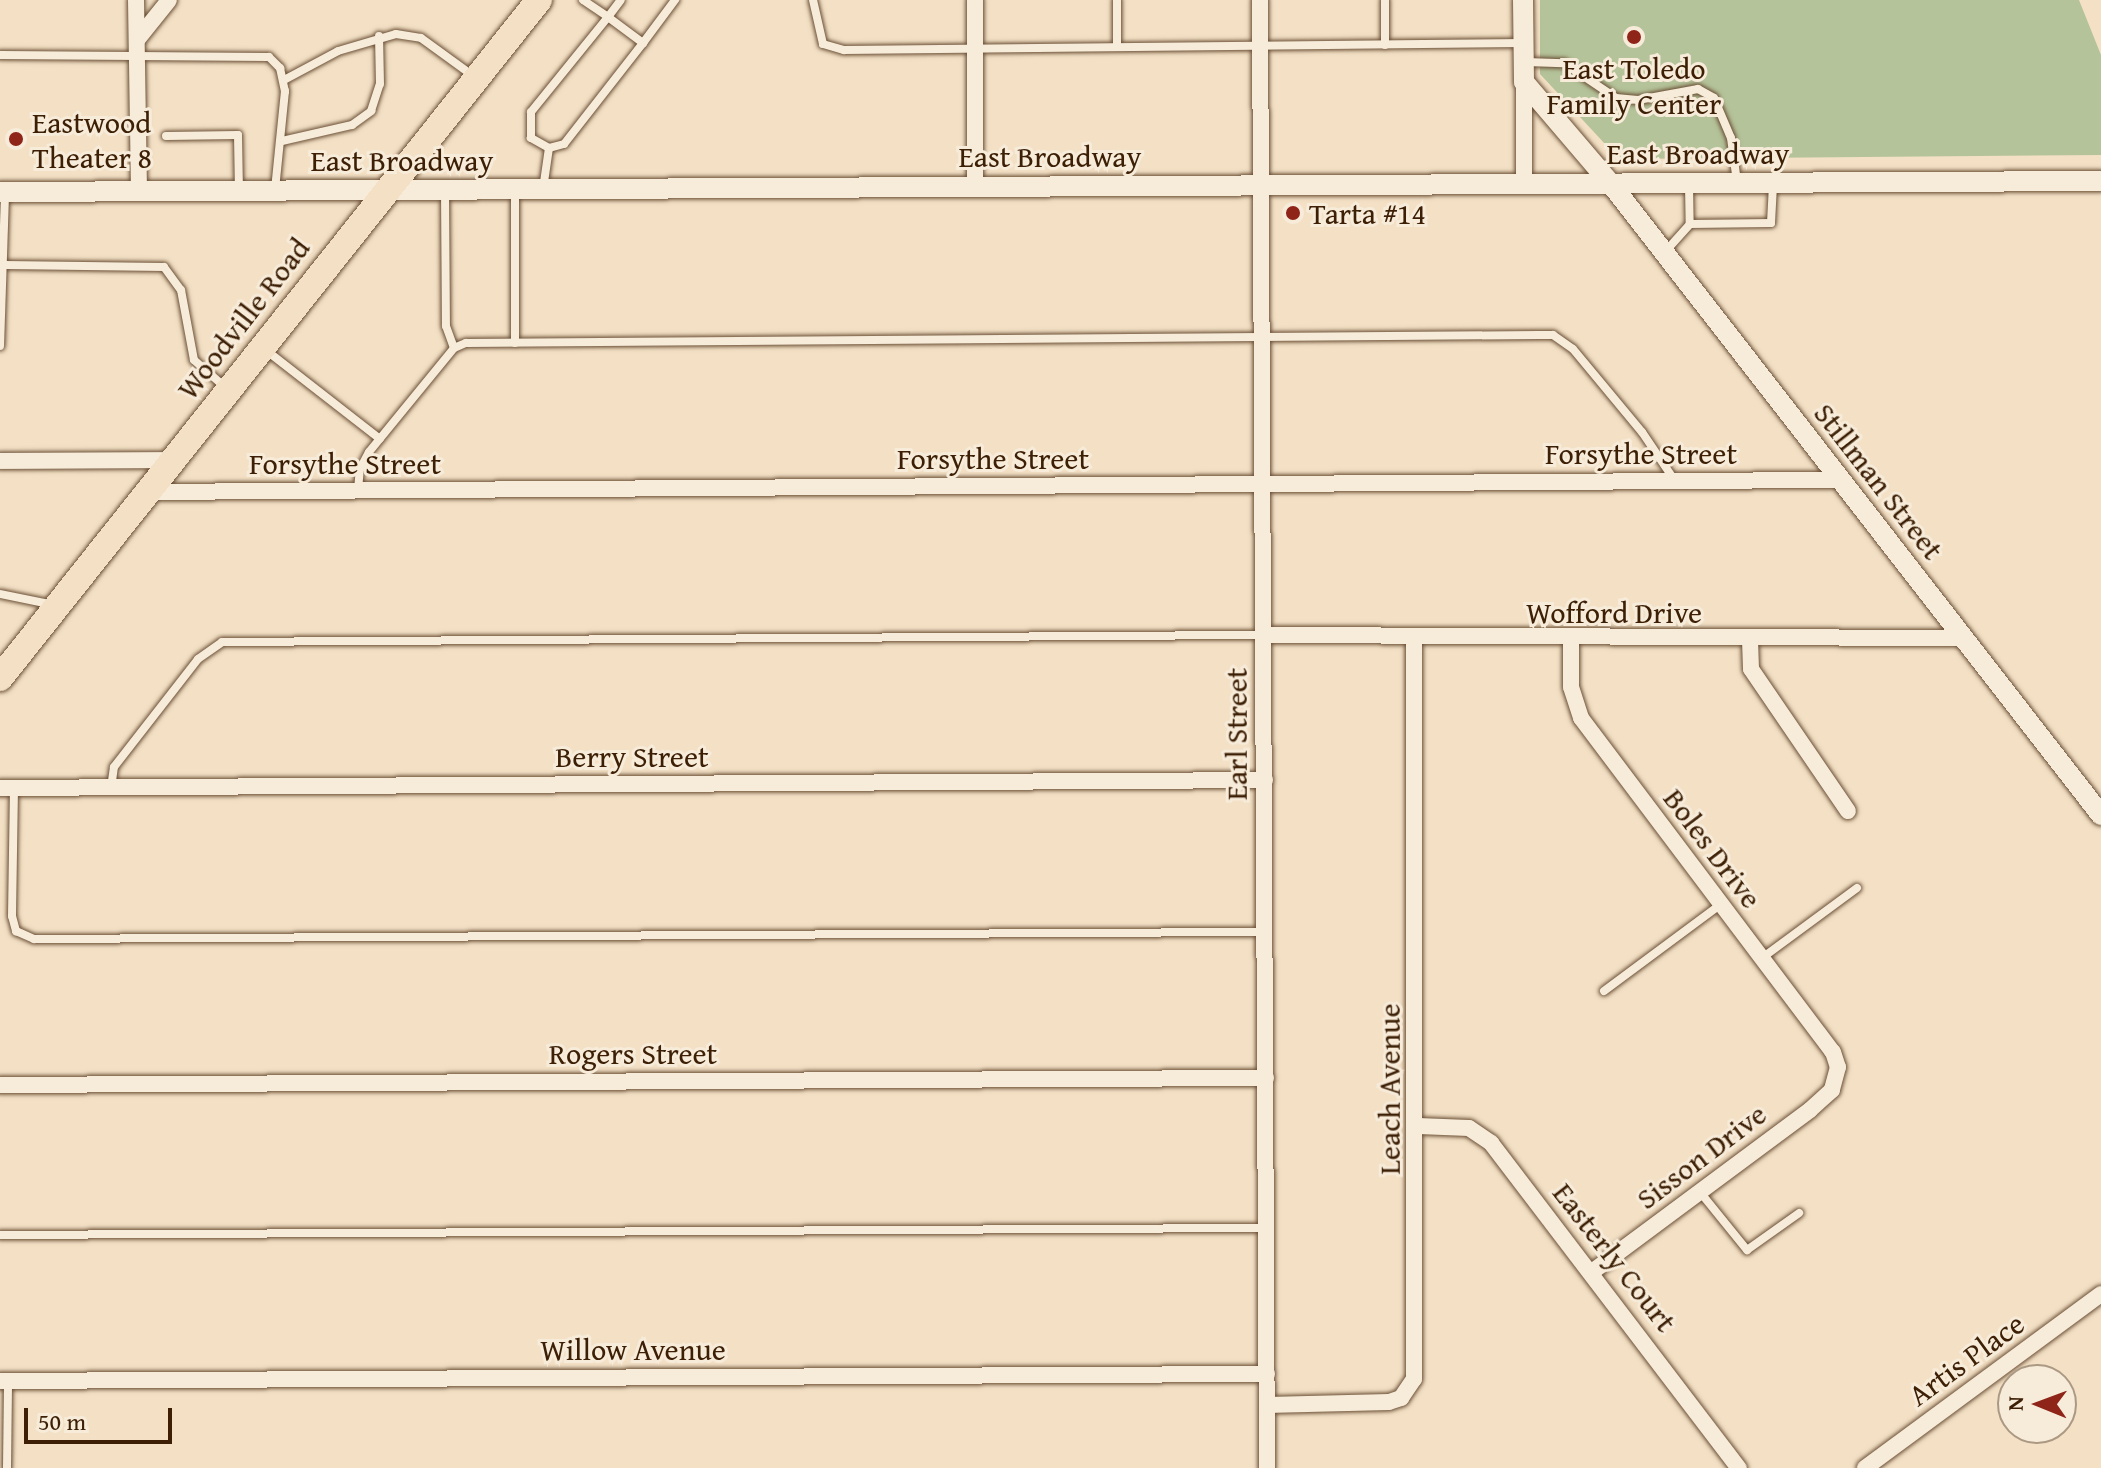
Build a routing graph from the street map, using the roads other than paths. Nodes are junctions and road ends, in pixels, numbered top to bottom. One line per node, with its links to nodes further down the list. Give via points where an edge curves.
1 (136, 0): 17 (street)
2 (169, 0): 17 (street)
3 (539, 0): 23 (main road, Woodville Road)
4 (583, 0): 13 (lane)
5 (621, 0): 13 (lane)
6 (675, 0): 15 (lane)
7 (813, 0): 20 (lane, via 823,44 833,49)
8 (975, 0): 20 (street)
9 (1117, 0): 18 (lane)
10 (1260, 0): 19 (street, Earl Street)
11 (1385, 0): 16 (lane)
12 (1523, 0): 22 (street)
13 (608, 17): 15 (lane); 27 (lane, via 528,119 531,138)
14 (379, 36): 23 (lane, via 421,38); 24 (lane); 26 (lane, via 375,56 380,84 371,111 352,125)
15 (643, 43): 27 (lane, via 564,144)
16 (1385, 45): 19 (lane); 22 (lane)
17 (137, 47): 21 (lane); 24 (lane, via 269,57); 41 (street)
18 (1117, 47): 19 (lane); 20 (lane)
19 (1261, 47): 34 (street, Earl Street)
20 (975, 48): 35 (street)
21 (0, 55)
22 (1524, 62): 30 (lane, via 1564,63 1616,98 1638,100 1698,89 1714,98 1731,138); 32 (street); 33 (street, Stillman Street)
23 (476, 78): 40 (main road, Woodville Road)
24 (284, 80): 26 (lane)
25 (166, 136): 42 (lane, via 238,135)
26 (282, 141): 39 (lane)
27 (549, 148): 38 (lane)
28 (2101, 181): 31 (street, East Broadway)
29 (1689, 183): 30 (street, East Broadway); 33 (street, East Broadway); 44 (lane)
30 (1737, 183): 31 (street, East Broadway)
31 (1773, 183): 44 (lane, via 1771,223)
32 (1524, 184): 33 (street, East Broadway); 34 (street, East Broadway)
33 (1611, 184): 45 (street, Stillman Street)
34 (1262, 185): 35 (street, East Broadway); 47 (street, Earl Street)
35 (975, 187): 38 (street, East Broadway)
36 (445, 189): 37 (street, East Broadway); 40 (street, East Broadway); 51 (lane, via 446,326)
37 (515, 189): 38 (street, East Broadway); 48 (lane)
38 (543, 189)
39 (275, 190): 40 (street, East Broadway); 42 (street, East Broadway)
40 (385, 190): 50 (main road, Woodville Road)
41 (139, 191): 42 (street, East Broadway); 43 (street, East Broadway)
42 (239, 191)
43 (2, 192): 46 (lane)
44 (1690, 224): 45 (lane)
45 (1664, 253): 56 (street, Stillman Street)
46 (5, 265): 49 (lane); 52 (lane, via 164,267 181,290 194,360)
47 (1262, 337): 48 (lane); 57 (lane, via 1553,335 1573,349); 58 (street, Earl Street)
48 (515, 343): 51 (lane)
49 (0, 346)
50 (261, 347): 52 (main road, Woodville Road); 53 (lane)
51 (454, 348): 53 (lane)
52 (228, 390): 54 (main road, Woodville Road)
53 (380, 439): 59 (lane, via 360,469)
54 (172, 460): 55 (street); 60 (main road, Woodville Road)
55 (0, 461)
56 (1840, 480): 57 (street, Forsythe Street); 64 (street, Stillman Street)
57 (1675, 481): 58 (street, Forsythe Street)
58 (1263, 485): 59 (street, Forsythe Street); 63 (street, Earl Street)
59 (358, 490): 60 (street, Forsythe Street)
60 (147, 492): 62 (main road, Woodville Road)
61 (0, 594): 62 (lane)
62 (57, 606): 68 (main road, Woodville Road)
63 (1264, 635): 65 (street, Wofford Drive); 69 (street, Earl Street); 71 (lane, via 222,642 198,659 114,767)
64 (1964, 638): 67 (street, Wofford Drive); 73 (street, Stillman Street)
65 (1414, 640): 66 (street, Wofford Drive); 82 (street, Leach Avenue)
66 (1571, 640): 67 (street, Wofford Drive); 75 (street, Boles Drive, via 1573,705)
67 (1750, 640): 72 (street, via 1751,669)
68 (0, 678)
69 (1265, 780): 71 (street, Berry Street); 76 (street, Earl Street)
70 (7, 788): 71 (street, Berry Street); 76 (lane, via 12,916 16,931 34,939)
71 (111, 788)
72 (1848, 811)
73 (2101, 815)
74 (1857, 888): 77 (lane)
75 (1721, 904): 77 (street, Boles Drive); 78 (lane)
76 (1265, 932): 79 (street, Earl Street)
77 (1761, 958): 80 (street, Boles Drive, via 1833,1052)
78 (1604, 991)
79 (1266, 1078): 81 (street, Rogers Street); 85 (street, Earl Street)
80 (1837, 1080): 83 (street, Sisson Drive, via 1810,1110)
81 (0, 1085)
82 (1418, 1126): 87 (street, Easterly Court, via 1469,1128 1491,1143); 91 (street, Leach Avenue, via 1418,1347 1410,1389 1389,1402)
83 (1700, 1192): 84 (lane, via 1747,1250); 87 (street, Sisson Drive)
84 (1799, 1213)
85 (1266, 1228): 86 (lane); 89 (street, Earl Street)
86 (0, 1235)
87 (1593, 1271): 94 (street, Easterly Court)
88 (2101, 1294): 95 (street, Artis Place)
89 (1267, 1374): 90 (street, Willow Avenue); 91 (street, Earl Street)
90 (4, 1381): 92 (lane)
91 (1267, 1405): 93 (street, Earl Street)
92 (7, 1468)
93 (1267, 1468)
94 (1739, 1468)
95 (1865, 1468)

